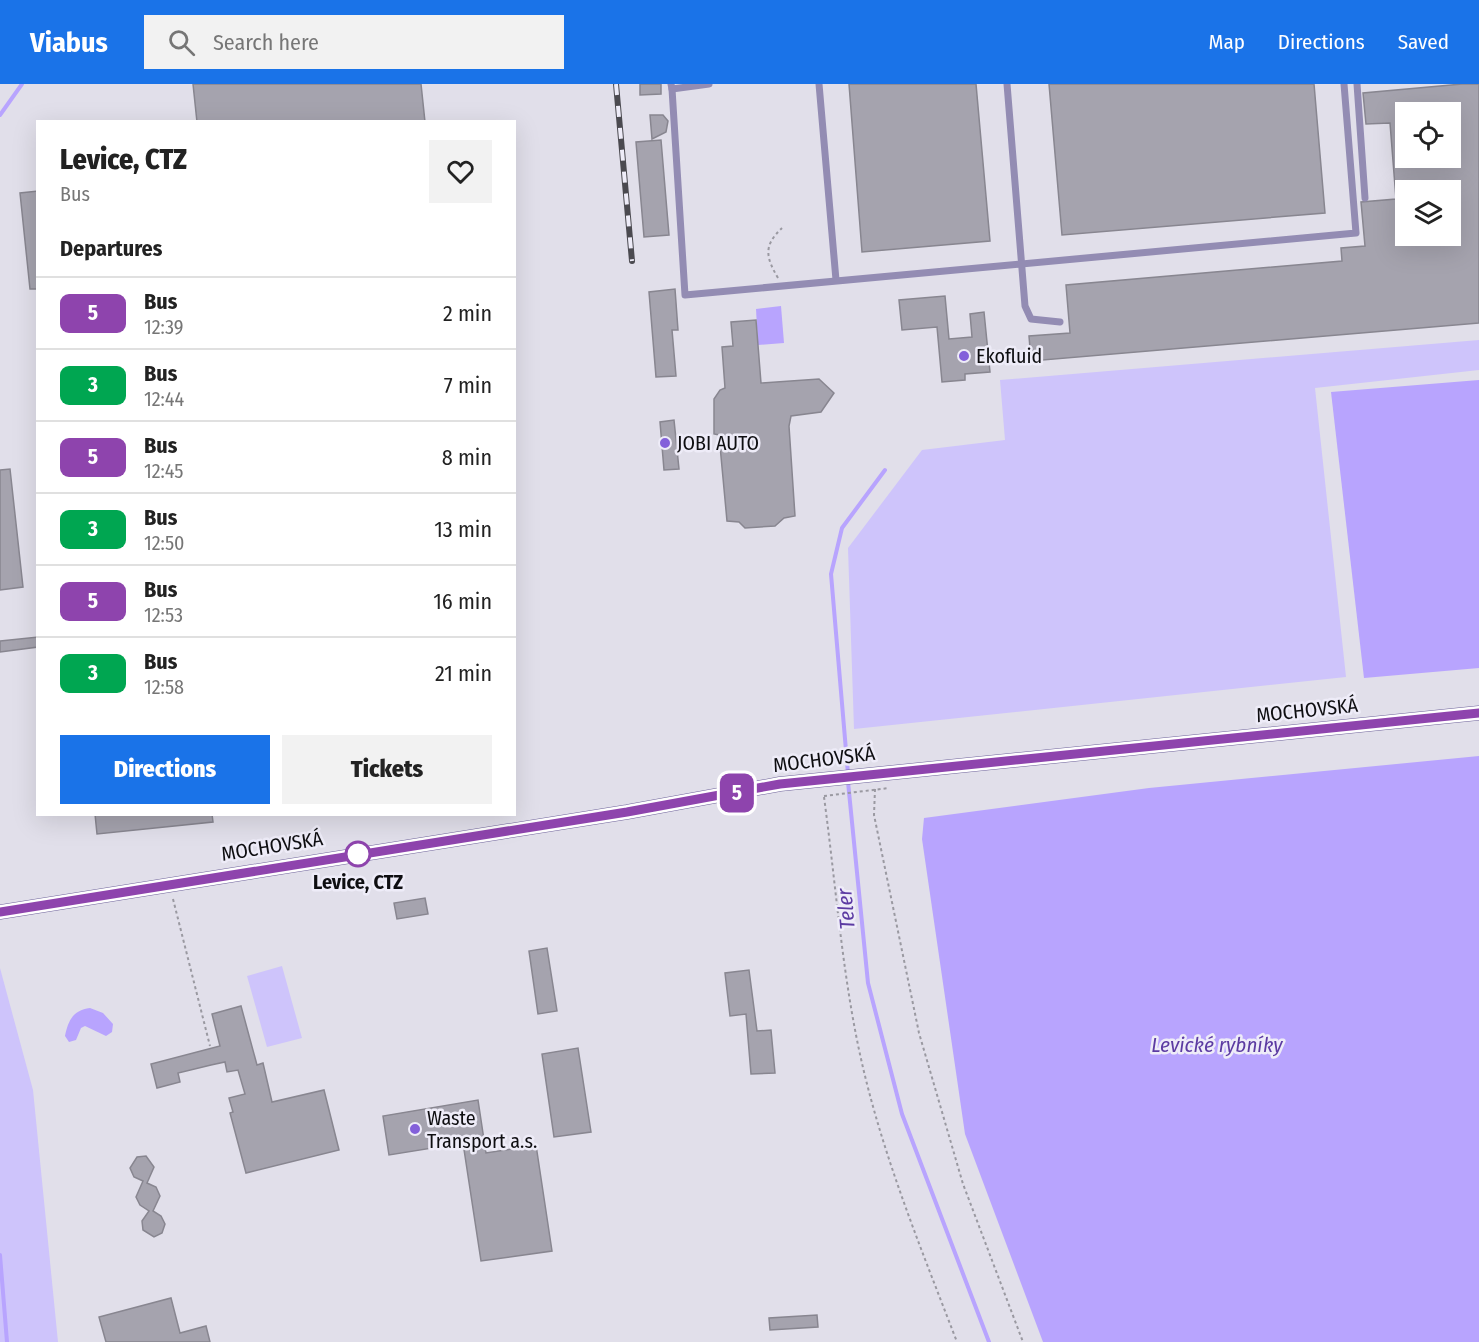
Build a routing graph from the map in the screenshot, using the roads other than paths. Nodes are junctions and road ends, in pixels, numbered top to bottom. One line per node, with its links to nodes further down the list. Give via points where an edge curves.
1 (709, 84): 6 (lane)
2 (819, 84): 9 (lane)
3 (1007, 84): 8 (lane)
4 (1344, 84): 8 (lane, via 1356,232)
5 (1357, 84): 7 (lane)
6 (671, 86): 9 (lane, via 685,295)
7 (1365, 198)
8 (1022, 266): 9 (lane); 10 (lane, via 1025,306 1031,319)
9 (836, 280)
10 (1060, 322)
11 (1479, 713): 12 (street, MOCHOVSKÁ, via 828,779)
12 (0, 912)

